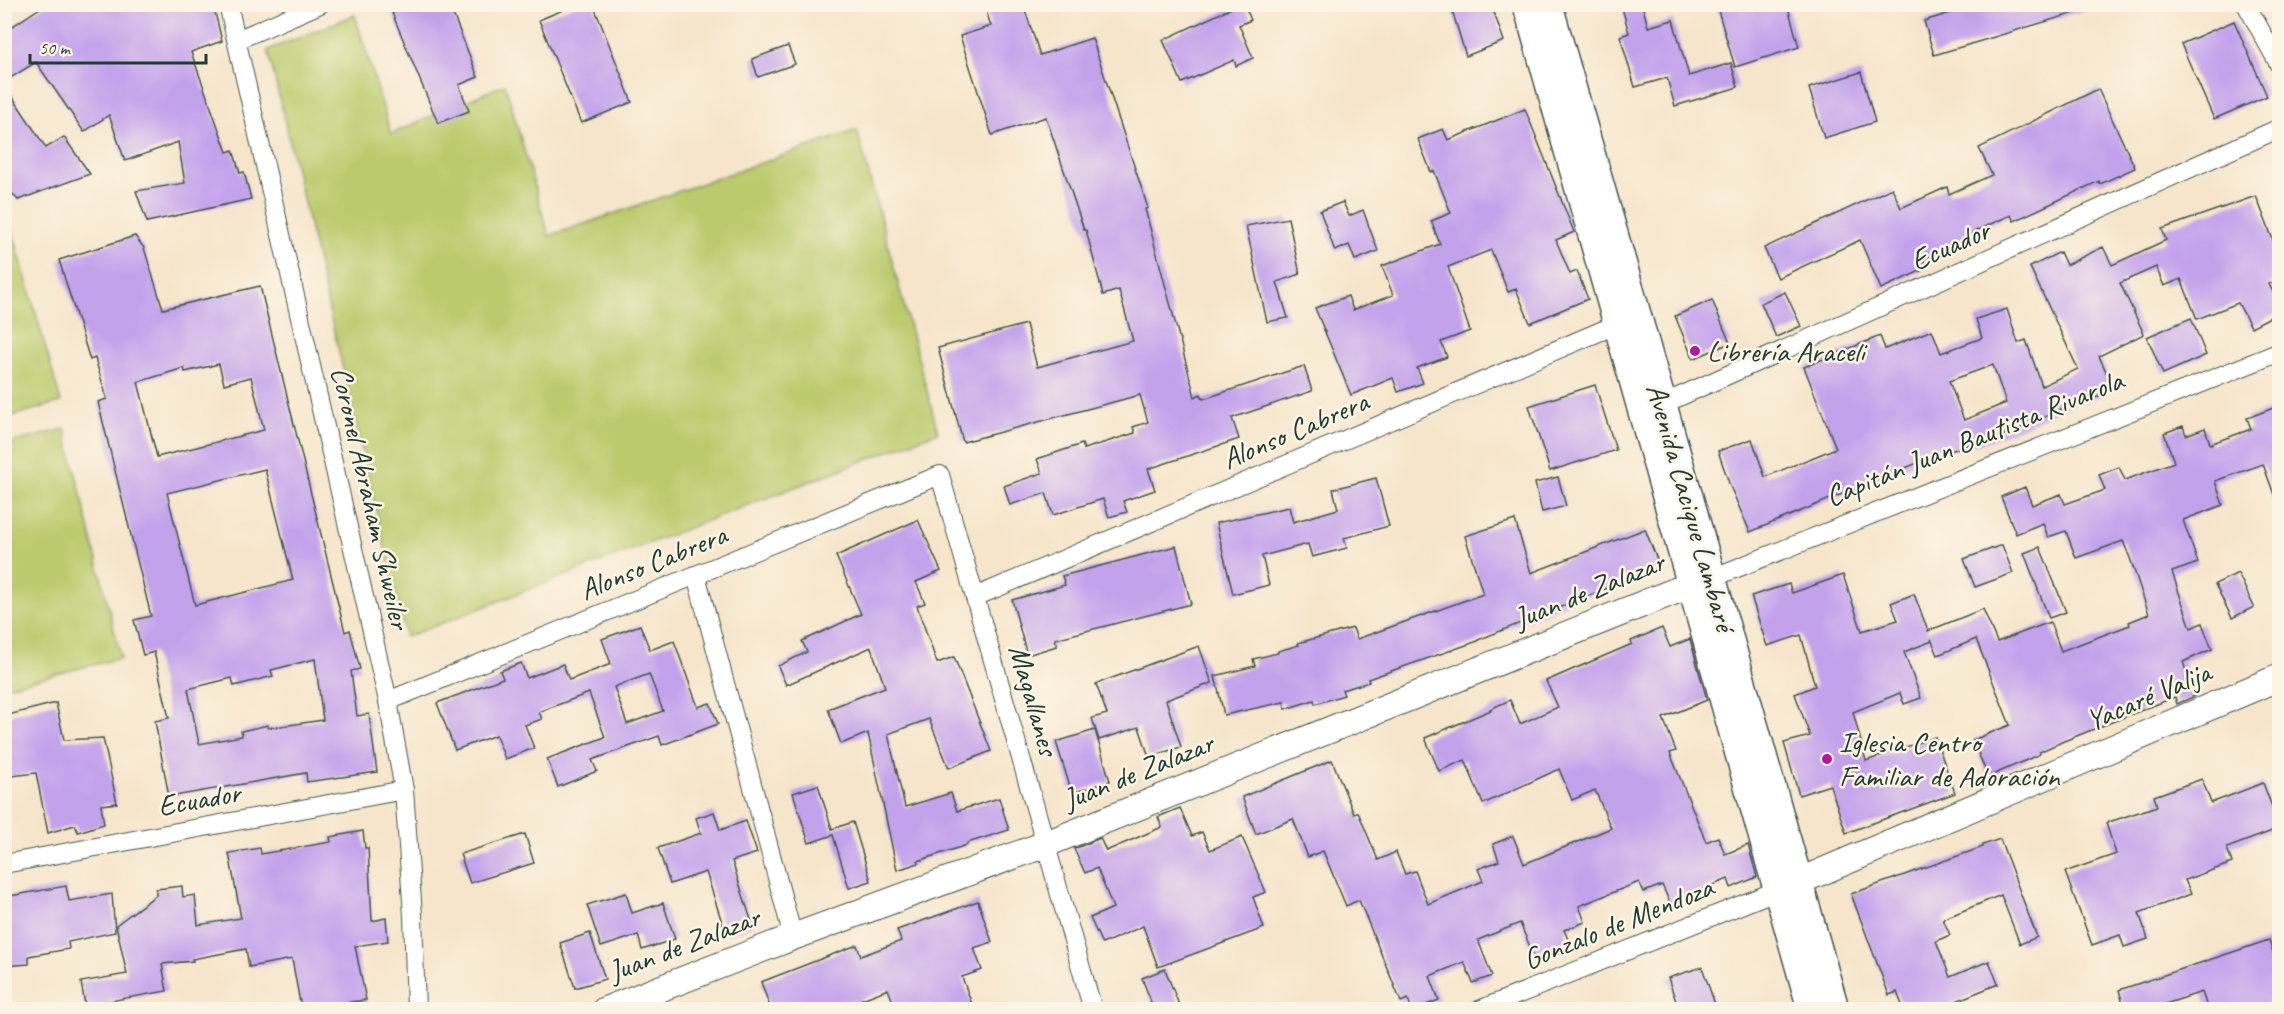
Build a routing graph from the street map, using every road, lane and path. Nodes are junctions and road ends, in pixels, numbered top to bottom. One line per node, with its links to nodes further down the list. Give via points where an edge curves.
1 (228, 4): 6 (street, Coronel Abraham Shweiler)
2 (320, 4): 6 (street)
3 (1527, 4): 9 (main road, Avenida Cacique Lambaré)
4 (1548, 4): 9 (main road, Avenida Cacique Lambaré)
5 (2246, 4): 7 (street)
6 (237, 39): 17 (street, Coronel Abraham Shweiler)
7 (2280, 66)
8 (2280, 128): 11 (street, Ecuador)
9 (1627, 320): 11 (main road, Avenida Cacique Lambaré); 15 (street, Alonso Cabrera)
10 (2280, 352): 14 (street, Capitán Juan Bautista Rivarola)
11 (1652, 408): 14 (main road, Avenida Cacique Lambaré)
12 (940, 476): 13 (street, Alonso Cabrera); 15 (street, Magallanes)
13 (696, 575): 17 (street, Alonso Cabrera); 22 (street)
14 (1702, 581): 19 (street, Juan de Zalazar); 21 (main road, Avenida Cacique Lambaré)
15 (975, 597): 19 (street, Magallanes)
16 (2280, 676): 21 (street, Yacaré Valija)
17 (388, 701): 18 (street, Coronel Abraham Shweiler)
18 (404, 790): 20 (street, Ecuador); 23 (street, Coronel Abraham Shweiler)
19 (1046, 844): 22 (street, Juan de Zalazar); 25 (street, Magallanes)
20 (4, 864)
21 (1788, 886): 26 (street, Gonzalo de Mendoza); 27 (main road, Avenida Cacique Lambaré); 28 (main road, Avenida Cacique Lambaré)
22 (793, 937): 24 (street, Juan de Zalazar)
23 (416, 1010)
24 (605, 1010)
25 (1093, 1010)
26 (1479, 1010)
27 (1812, 1010)
28 (1834, 1010)

